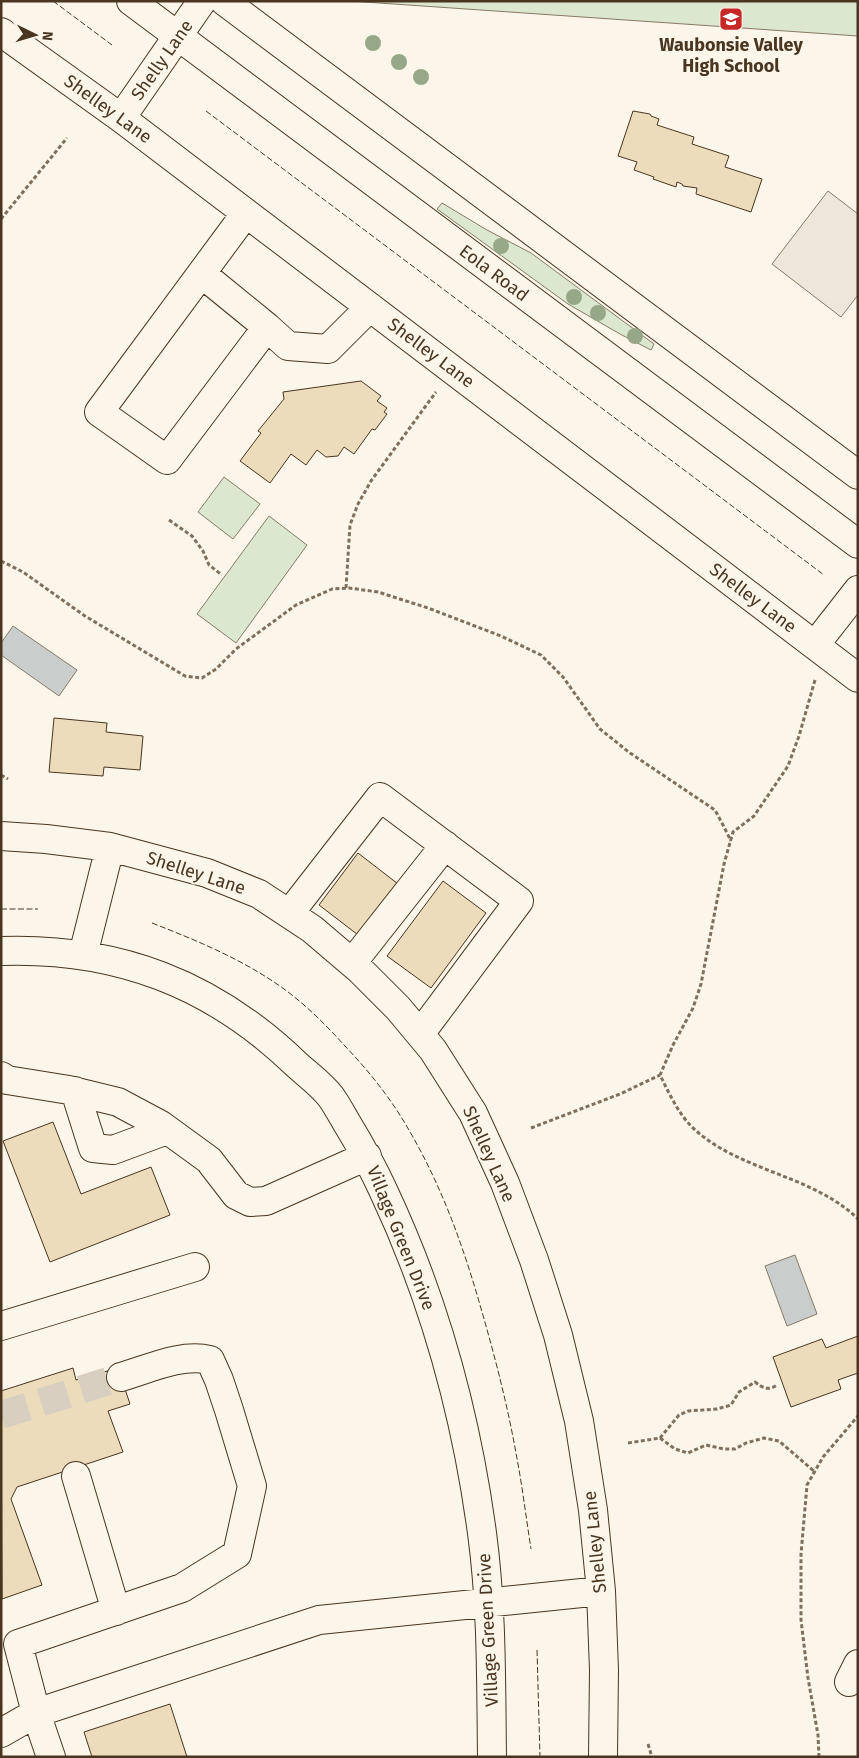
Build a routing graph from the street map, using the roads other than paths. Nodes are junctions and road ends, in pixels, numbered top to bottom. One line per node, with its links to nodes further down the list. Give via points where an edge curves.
1 (131, 1): 5 (street, Eola Road)
2 (202, 1): 5 (street, Shelly Lane)
3 (224, 1): 11 (street)
4 (1, 32): 6 (street, Shelley Lane)
5 (179, 36): 6 (street, Shelly Lane); 12 (street, Eola Road)
6 (120, 118): 7 (street, Shelley Lane)
7 (246, 213): 8 (street); 9 (street, Shelley Lane)
8 (202, 274): 10 (street); 10 (street, via 99,412 167,460)
9 (370, 307): 10 (street, via 328,349 288,346); 14 (street, Shelley Lane)
10 (268, 327)
11 (858, 475)
12 (858, 544)
13 (858, 590): 14 (street)
14 (815, 645): 15 (street, Shelley Lane)
15 (858, 678)
16 (1, 836): 18 (street, Shelley Lane)
17 (444, 845): 19 (street, via 380,797); 22 (street); 23 (street, via 519,901)
18 (110, 847): 19 (street, Shelley Lane, via 207,873 259,894); 21 (street)
19 (289, 914): 22 (street, Shelley Lane)
20 (1, 951): 21 (street, Village Green Drive)
21 (83, 955): 27 (street, Village Green Drive, via 144,969 179,983 245,1020 331,1097)
22 (352, 963): 23 (street, Shelley Lane)
23 (420, 1034): 32 (street, Shelley Lane, via 474,1113 534,1260 558,1335 579,1421)
24 (1, 1076): 25 (street, via 7,1080)
25 (75, 1091): 26 (street, via 118,1102); 26 (street, via 93,1148 113,1150)
26 (168, 1130): 27 (street, via 209,1160 236,1195 250,1202 266,1201)
27 (367, 1156): 33 (street, Village Green Drive, via 402,1232 430,1304 447,1360 470,1456)
28 (195, 1268): 29 (street)
29 (1, 1326)
30 (121, 1377): 34 (street, via 185,1358 210,1360 220,1380 252,1486 236,1554 182,1588)
31 (76, 1476): 34 (street)
32 (601, 1591): 33 (street); 38 (street, Shelley Lane)
33 (488, 1601): 36 (street, via 319,1620); 40 (street, Village Green Drive)
34 (116, 1611): 35 (street, via 18,1644)
35 (12, 1667): 36 (street)
36 (36, 1713): 37 (street); 39 (street)
37 (1, 1733)
38 (603, 1756)
39 (51, 1757)
40 (492, 1757)

